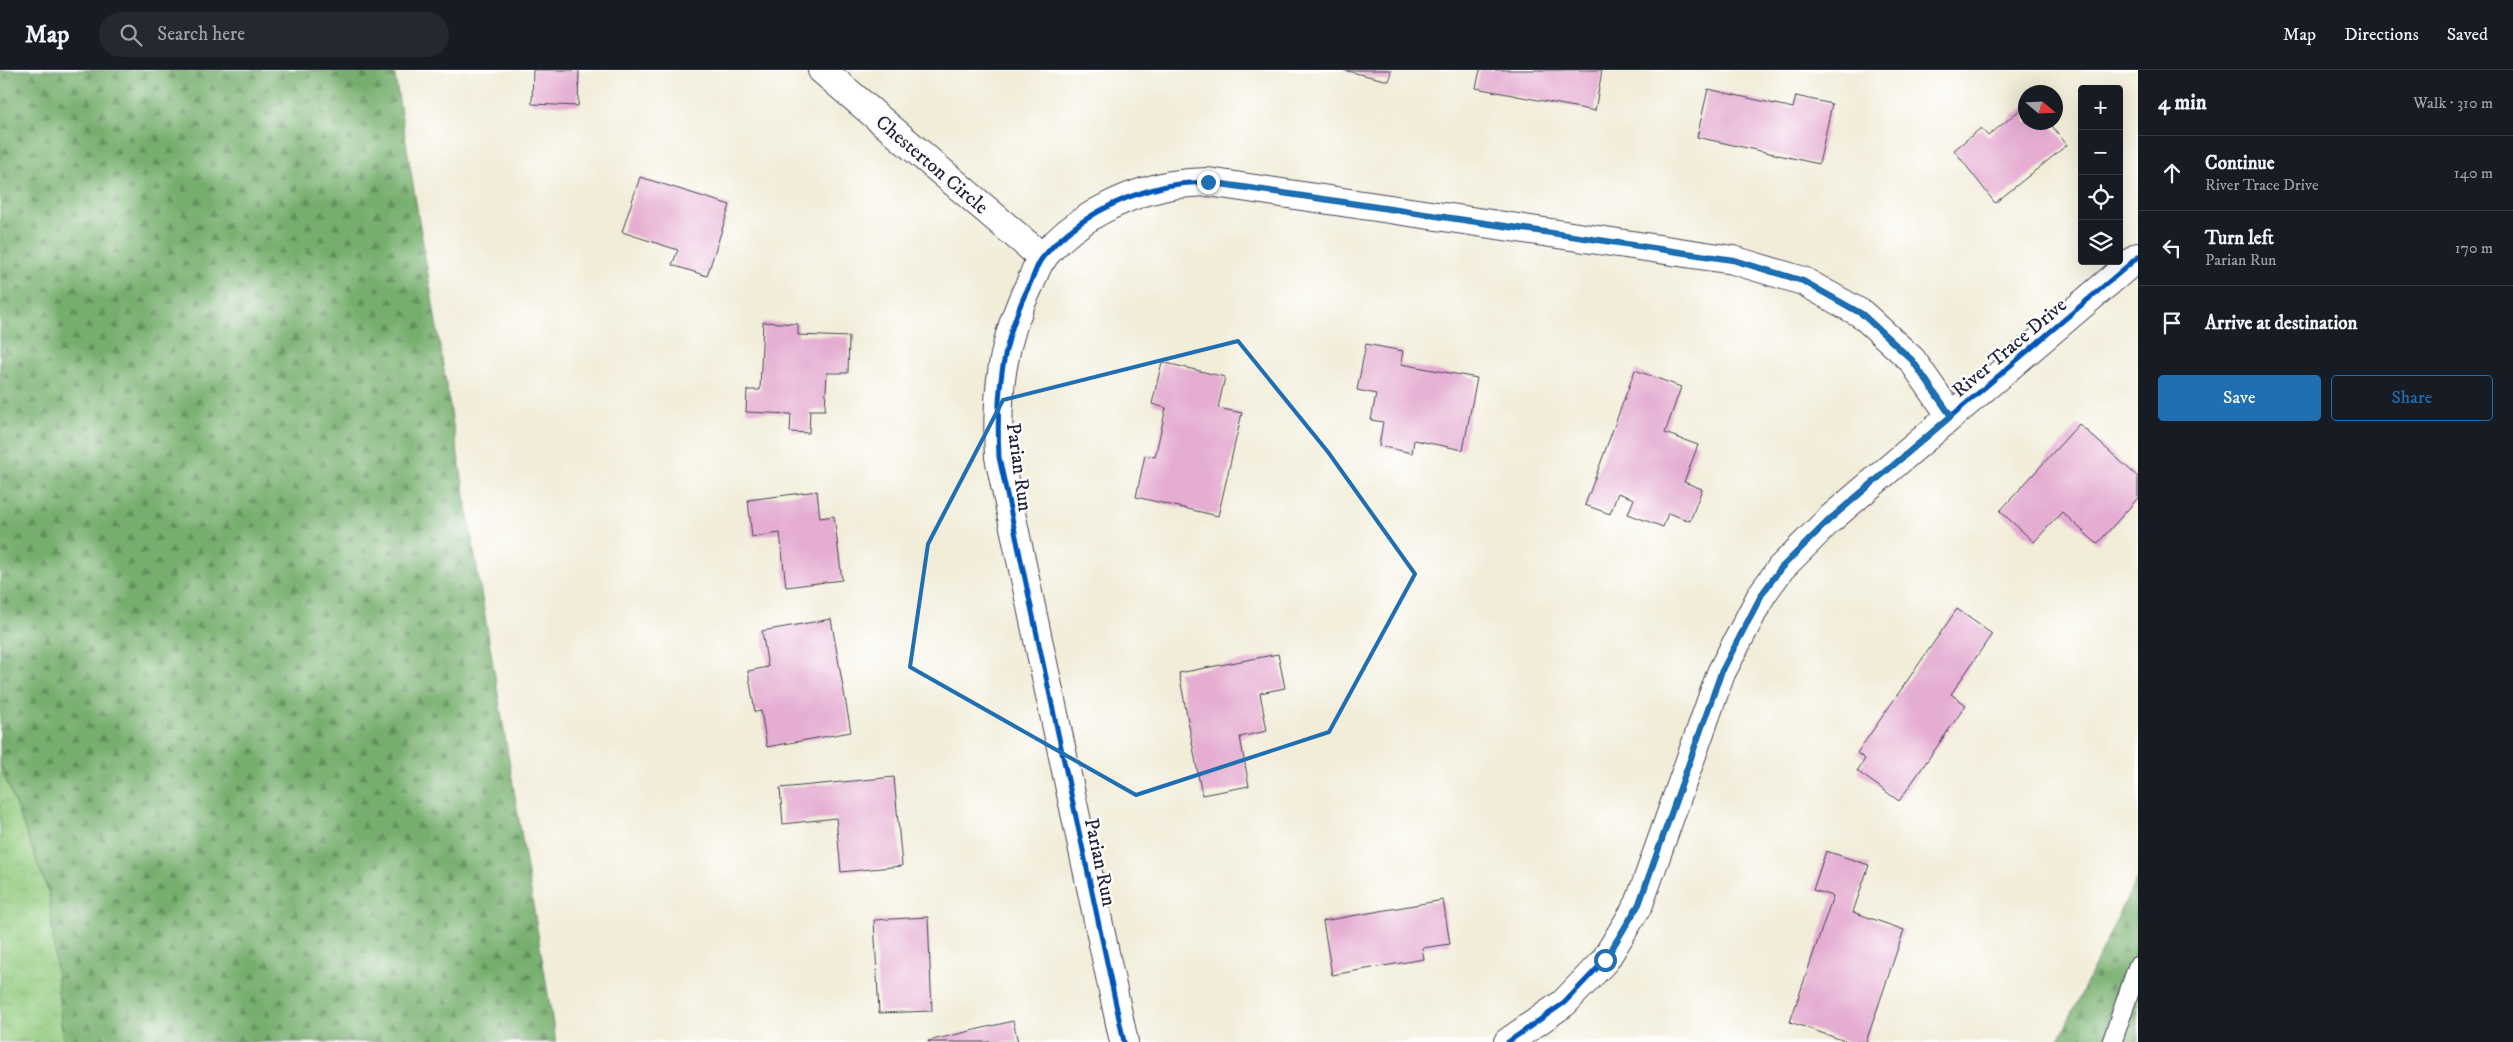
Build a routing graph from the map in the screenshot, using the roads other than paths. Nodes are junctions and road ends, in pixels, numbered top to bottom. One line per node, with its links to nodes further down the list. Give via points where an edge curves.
1 (822, 70): 2 (street, Chesterton Circle)
2 (1043, 258): 4 (street, Parian Run, via 1075,227 1117,201 1163,186 1208,182 1733,260 1803,281 1862,314 1912,360); 6 (street, Parian Run, via 1019,305 1004,357 997,410 999,457)
3 (2138, 258): 4 (street, River Trace Drive)
4 (1951, 416): 7 (street, River Trace Drive, via 1829,520 1781,568 1762,594 1721,673 1639,904 1605,960 1564,1003)
5 (2138, 966): 8 (lane)
6 (1124, 1042)
7 (1508, 1042)
8 (2112, 1042)

